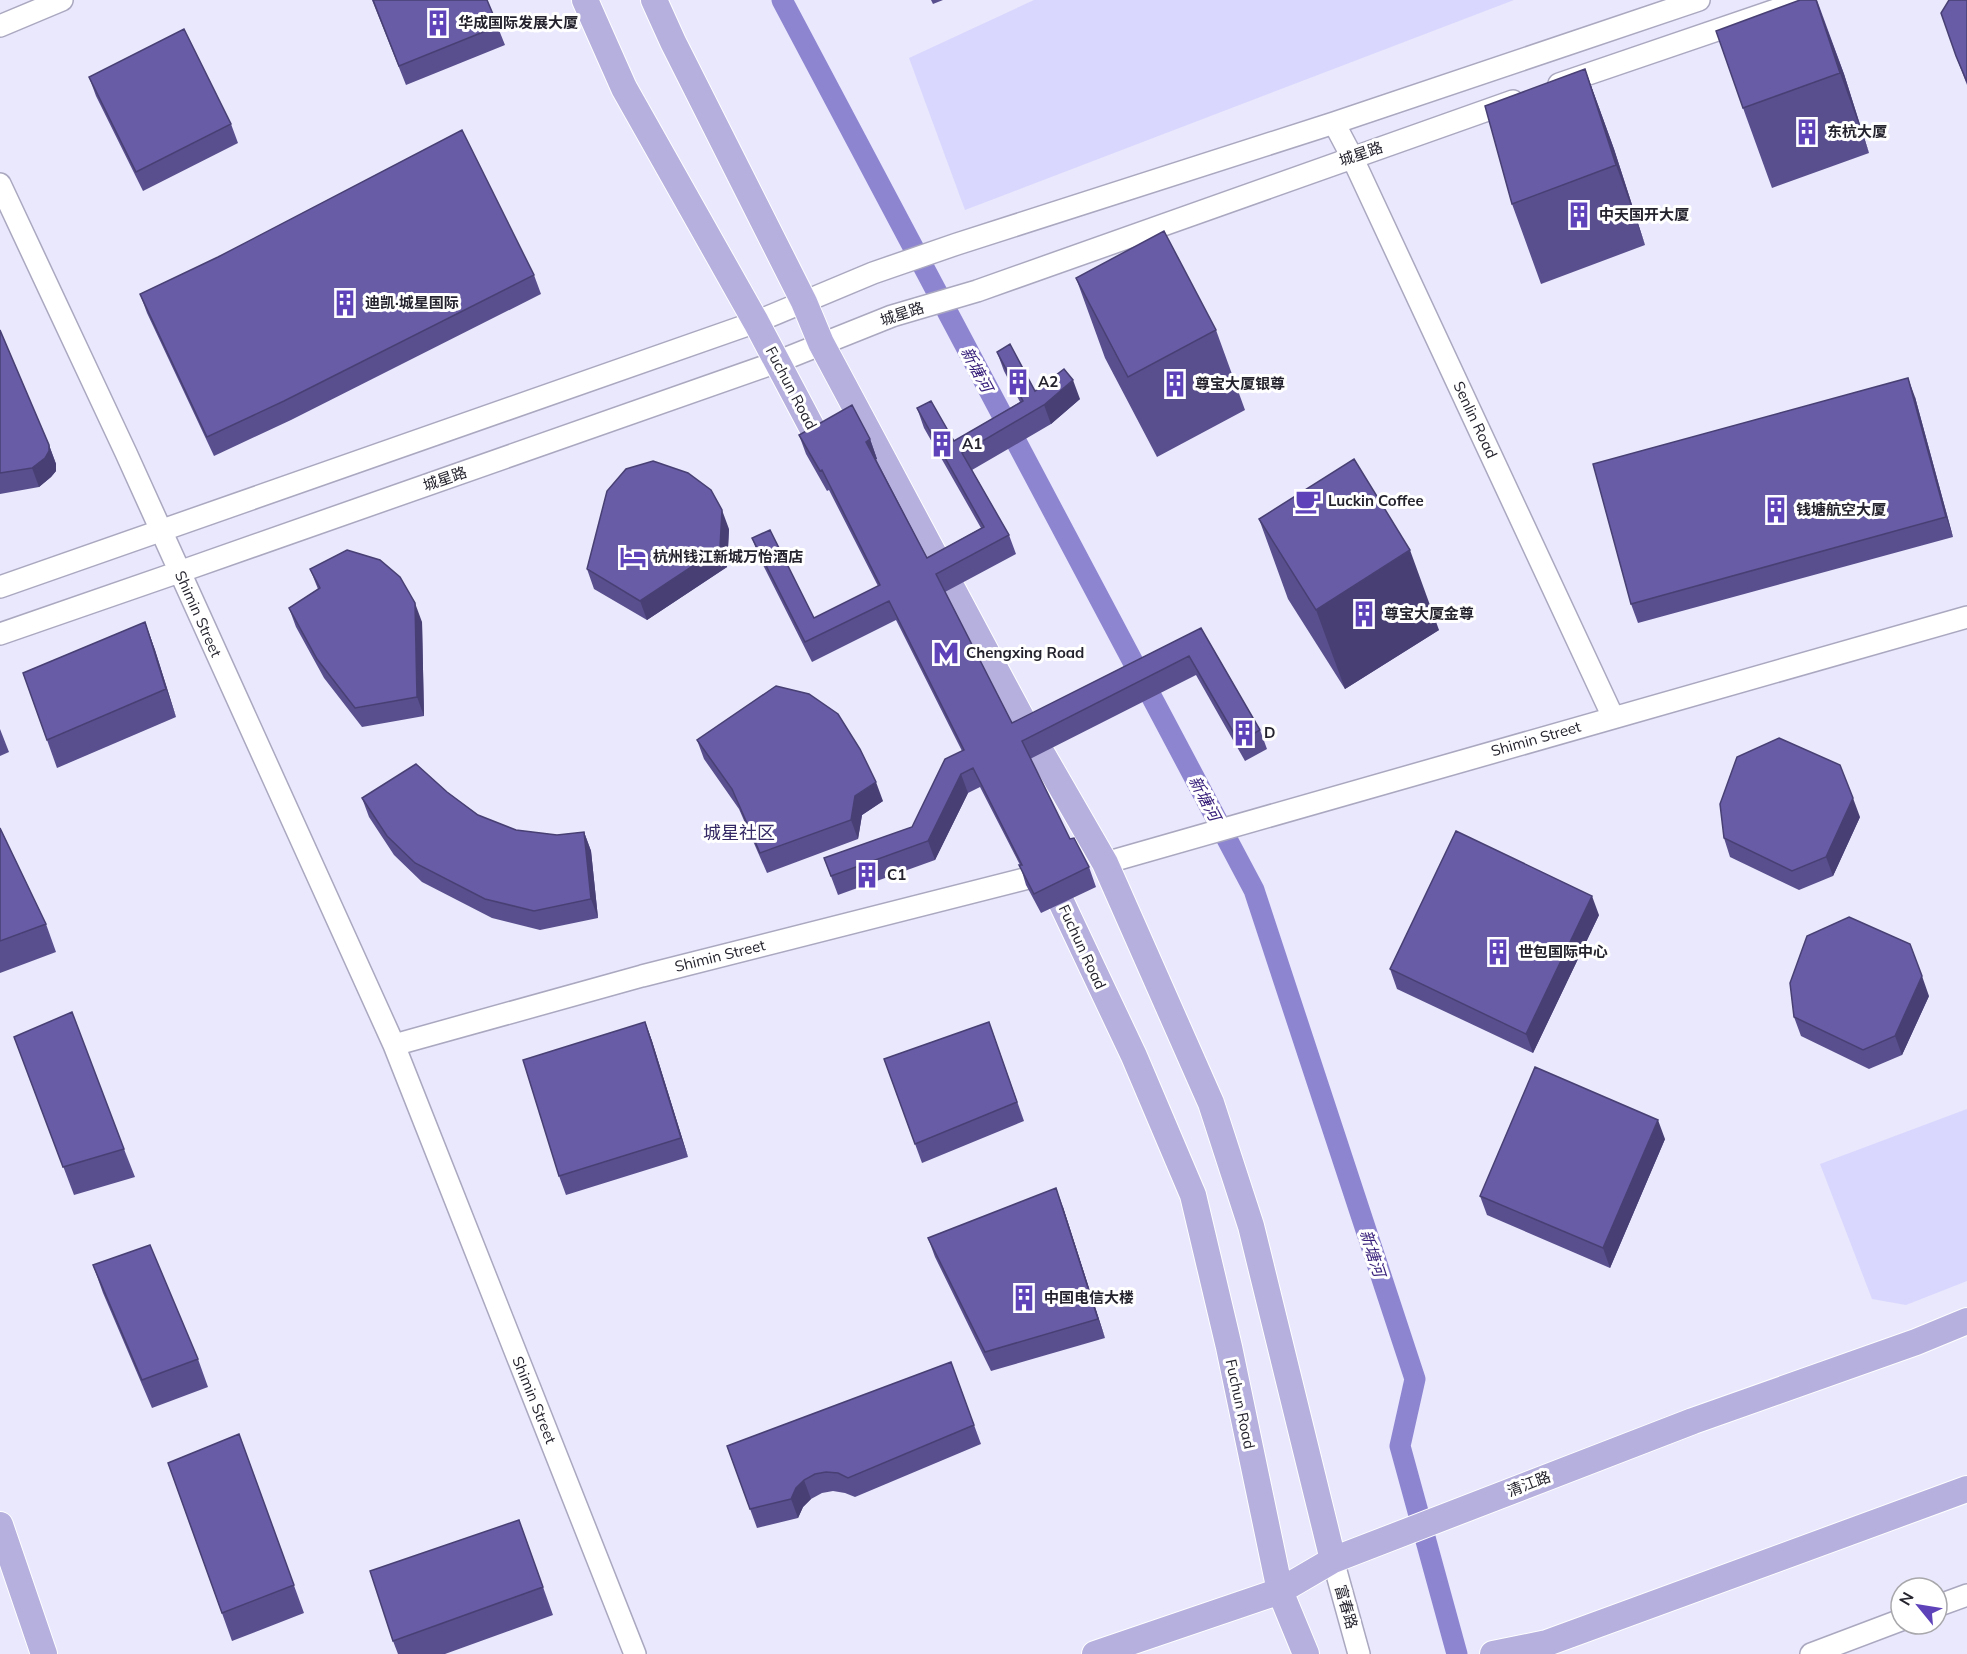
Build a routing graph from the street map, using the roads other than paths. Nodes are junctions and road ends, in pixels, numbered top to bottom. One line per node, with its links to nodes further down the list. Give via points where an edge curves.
1 (62, 0): 6 (street)
2 (585, 0): 11 (main road, Fuchun Road, via 624,88)
3 (654, 0): 10 (main road)
4 (1700, 0): 7 (street)
5 (1805, 0): 8 (street, 城星路)
6 (0, 26)
7 (1334, 123): 8 (street, Senlin Road); 10 (street, via 957,244)
8 (1352, 157): 12 (street, 城星路); 20 (street, Senlin Road)
9 (0, 184): 15 (street, Shimin Street)
10 (804, 302): 11 (street); 12 (main road)
11 (756, 322): 13 (main road, Fuchun Road); 15 (street)
12 (821, 344): 13 (street, 城星路); 22 (main road, via 1022,719)
13 (777, 362): 14 (main road, Fuchun Road); 16 (street, 城星路)
14 (838, 478)
15 (161, 531): 16 (street, Shimin Street); 17 (street)
16 (179, 572): 19 (street, 城星路); 23 (street, Shimin Street)
17 (0, 587)
18 (1967, 617): 20 (street, Shimin Street)
19 (0, 634)
20 (1613, 717): 22 (street, Shimin Street)
21 (1042, 862): 23 (street, Shimin Street); 28 (main road, Fuchun Road, via 1134,1056 1194,1195)
22 (1105, 863): 27 (main road, via 1211,1103 1251,1226)
23 (394, 1045): 33 (street, Shimin Street)
24 (1967, 1321): 27 (main road, 清江路, via 1693,1421)
25 (1967, 1489): 37 (main road, via 1547,1643)
26 (0, 1525): 32 (main road)
27 (1333, 1560): 28 (main road, 清江路); 36 (street, 富春路)
28 (1280, 1591): 34 (main road, 清江路); 35 (main road, Fuchun Road)
29 (1967, 1594): 30 (street)
30 (1949, 1601)
31 (1889, 1625): 38 (street)
32 (44, 1654)
33 (635, 1654)
34 (1095, 1654)
35 (1306, 1654)
36 (1359, 1654)
37 (1492, 1654)
38 (1811, 1654)

